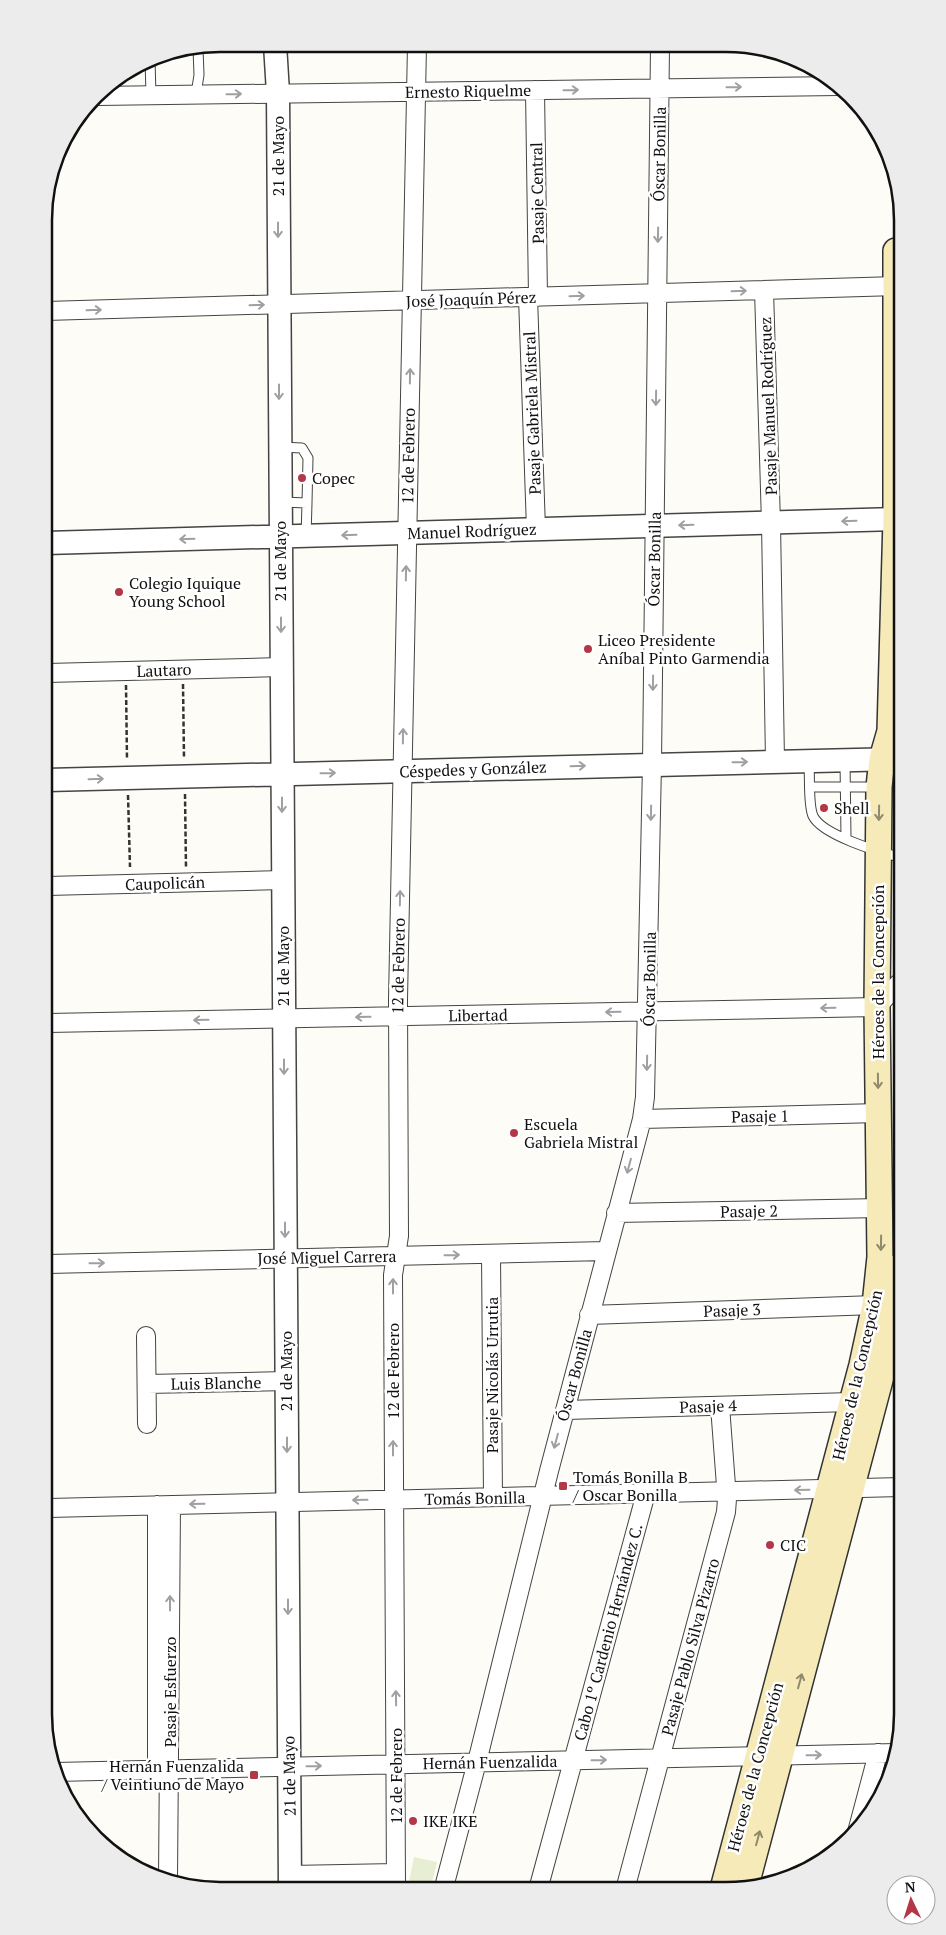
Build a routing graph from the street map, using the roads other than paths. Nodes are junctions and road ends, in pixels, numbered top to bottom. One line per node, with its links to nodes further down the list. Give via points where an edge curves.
1 (275, 52): 10 (street, 21 de Mayo)
2 (417, 52): 9 (street, 12 de Febrero)
3 (660, 52): 7 (street, Óscar Bonilla)
4 (198, 54): 11 (lane)
5 (150, 68): 12 (lane)
6 (826, 86): 7 (street, Ernesto Riquelme, one-way to 6)
7 (660, 88): 8 (street, Ernesto Riquelme, one-way to 7); 16 (street, Óscar Bonilla, one-way to 16)
8 (535, 90): 9 (street, Ernesto Riquelme); 17 (street, Pasaje Central)
9 (416, 92): 10 (street, Ernesto Riquelme); 18 (street, 12 de Febrero)
10 (278, 93): 11 (street, Ernesto Riquelme, one-way to 10); 19 (street, 21 de Mayo, one-way to 19)
11 (196, 94): 12 (street, Ernesto Riquelme)
12 (151, 95): 13 (street, Ernesto Riquelme)
13 (109, 96)
14 (894, 286): 15 (street, José Joaquín Pérez)
15 (764, 290): 16 (street, José Joaquín Pérez, one-way to 15); 25 (street, Pasaje Manuel Rodríguez)
16 (658, 293): 17 (street, José Joaquín Pérez, one-way to 16); 26 (street, Óscar Bonilla, one-way to 26)
17 (533, 297): 18 (street, José Joaquín Pérez); 27 (street, Pasaje Gabriela Mistral)
18 (411, 301): 19 (street, José Joaquín Pérez); 28 (street, 12 de Febrero, one-way to 18)
19 (279, 304): 20 (street, José Joaquín Pérez, one-way to 19); 21 (street, 21 de Mayo, one-way to 21)
20 (53, 311)
21 (280, 448): 22 (street, 21 de Mayo); 23 (lane, via 302,448 306,452)
22 (280, 502): 23 (lane); 29 (street, 21 de Mayo)
23 (307, 503): 30 (lane)
24 (894, 519): 25 (street, Manuel Rodríguez, one-way to 25)
25 (772, 523): 26 (street, Manuel Rodríguez, one-way to 26); 38 (street, Pasaje Manuel Rodríguez)
26 (655, 526): 27 (street, Manuel Rodríguez); 39 (street, Óscar Bonilla, one-way to 39)
27 (536, 529): 28 (street, Manuel Rodríguez)
28 (407, 533): 30 (street, Manuel Rodríguez, one-way to 30); 40 (street, 12 de Febrero, one-way to 28)
29 (280, 536): 30 (street, Manuel Rodríguez); 31 (street, Manuel Rodríguez, one-way to 31); 33 (street, 21 de Mayo, one-way to 33)
30 (306, 537)
31 (53, 543)
32 (894, 618): 35 (main road, Héroes de la Concepción, via 890,731)
33 (281, 667): 34 (street, Lautaro); 41 (street, 21 de Mayo)
34 (53, 673)
35 (893, 758): 36 (street, Céspedes y González); 45 (main road, Héroes de la Concepción)
36 (845, 759): 37 (street, Céspedes y González); 44 (lane)
37 (809, 760): 38 (street, Céspedes y González); 43 (lane)
38 (775, 761): 39 (street, Céspedes y González, one-way to 38)
39 (652, 764): 40 (street, Céspedes y González, one-way to 39); 52 (street, Óscar Bonilla, one-way to 52)
40 (402, 771): 41 (street, Céspedes y González, one-way to 40); 53 (street, 12 de Febrero, one-way to 40)
41 (282, 774): 42 (street, Céspedes y González, one-way to 41); 48 (street, 21 de Mayo, one-way to 48)
42 (53, 780)
43 (811, 787): 44 (lane); 46 (lane, via 815,819 824,828)
44 (846, 787): 45 (lane); 46 (lane)
45 (879, 787): 47 (main road, Héroes de la Concepción, one-way to 47)
46 (846, 837): 47 (lane)
47 (888, 854): 51 (main road, Héroes de la Concepción)
48 (282, 880): 49 (street, Caupolicán); 54 (street, 21 de Mayo)
49 (53, 886)
50 (893, 990): 51 (street)
51 (877, 1007): 52 (street, Libertad, one-way to 52); 56 (main road, Héroes de la Concepción, one-way to 56)
52 (648, 1012): 53 (street, Libertad, one-way to 53); 57 (street, Óscar Bonilla, one-way to 57, via 647,1075)
53 (398, 1017): 54 (street, Libertad, one-way to 54); 62 (street, 12 de Febrero, via 399,1236)
54 (283, 1018): 55 (street, Libertad, one-way to 55); 63 (street, 21 de Mayo, one-way to 63)
55 (52, 1023)
56 (879, 1113): 57 (street, Pasaje 1); 58 (main road, Héroes de la Concepción)
57 (642, 1119): 59 (street, Óscar Bonilla, one-way to 59)
58 (881, 1208): 59 (street, Pasaje 2); 65 (main road, Héroes de la Concepción, one-way to 65)
59 (616, 1214): 60 (street, Óscar Bonilla)
60 (606, 1251): 61 (street, José Miguel Carrera); 66 (street, Óscar Bonilla)
61 (491, 1254): 62 (street, José Miguel Carrera, one-way to 61); 80 (street, Pasaje Nicolás Urrutia)
62 (396, 1256): 63 (street, José Miguel Carrera); 81 (street, 12 de Febrero, one-way to 62, via 393,1281)
63 (285, 1258): 64 (street, José Miguel Carrera, one-way to 63); 69 (street, 21 de Mayo)
64 (52, 1264)
65 (875, 1305): 66 (street, Pasaje 3); 71 (main road, Héroes de la Concepción)
66 (589, 1315): 73 (street, Óscar Bonilla)
67 (893, 1316): 76 (main road, Héroes de la Concepción, via 890,1341)
68 (146, 1336): 70 (street, Luis Blanche)
69 (286, 1381): 70 (street, Luis Blanche); 82 (street, 21 de Mayo, one-way to 82)
70 (147, 1384): 74 (street, Luis Blanche)
71 (852, 1402): 72 (street, Pasaje 4); 76 (main road, Héroes de la Concepción)
72 (720, 1406): 73 (street, Pasaje 4); 77 (street, Pasaje Pablo Silva Pizarro)
73 (565, 1410): 79 (street, Óscar Bonilla, one-way to 79)
74 (147, 1424)
75 (893, 1487): 76 (street, Tomás Bonilla)
76 (840, 1489): 77 (street, Tomás Bonilla, one-way to 77); 86 (main road, Héroes de la Concepción)
77 (727, 1491): 78 (street, Tomás Bonilla); 87 (street, Pasaje Pablo Silva Pizarro, via 726,1512)
78 (646, 1493): 79 (street, Tomás Bonilla); 88 (street, Cabo 1º Cardenio Hernández C.)
79 (542, 1496): 80 (street, Tomás Bonilla); 89 (street, Óscar Bonilla)
80 (493, 1497): 81 (street, Tomás Bonilla)
81 (394, 1500): 82 (street, Tomás Bonilla, one-way to 82); 90 (street, 12 de Febrero, one-way to 81)
82 (287, 1502): 83 (street, Tomás Bonilla, one-way to 83); 91 (street, 21 de Mayo, one-way to 91)
83 (164, 1505): 84 (street, Tomás Bonilla); 92 (street, Pasaje Esfuerzo)
84 (52, 1508)
85 (887, 1753): 86 (street, Hernán Fuenzalida, one-way to 85); 94 (street)
86 (769, 1756): 87 (street, Hernán Fuenzalida); 99 (main road, Héroes de la Concepción, one-way to 86); 103 (main road, Héroes de la Concepción)
87 (660, 1759): 88 (street, Hernán Fuenzalida, one-way to 87); 102 (street, Pasaje Pablo Silva Pizarro)
88 (573, 1760): 89 (street, Hernán Fuenzalida); 101 (street, Cabo 1º Cardenio Hernández C.)
89 (477, 1762): 90 (street, Hernán Fuenzalida); 100 (street, Óscar Bonilla)
90 (397, 1764): 91 (street, Hernán Fuenzalida, one-way to 90); 97 (street, 12 de Febrero)
91 (289, 1766): 92 (street, Hernán Fuenzalida); 98 (street, 21 de Mayo)
92 (163, 1769): 93 (street, Hernán Fuenzalida); 95 (street, Pasaje Esfuerzo); 96 (street, Pasaje Esfuerzo)
93 (63, 1772)
94 (868, 1802)
95 (157, 1870)
96 (168, 1874)
97 (396, 1880): 98 (street)
98 (290, 1881)
99 (747, 1881)
100 (445, 1882)
101 (540, 1882)
102 (627, 1882)
103 (725, 1882)

